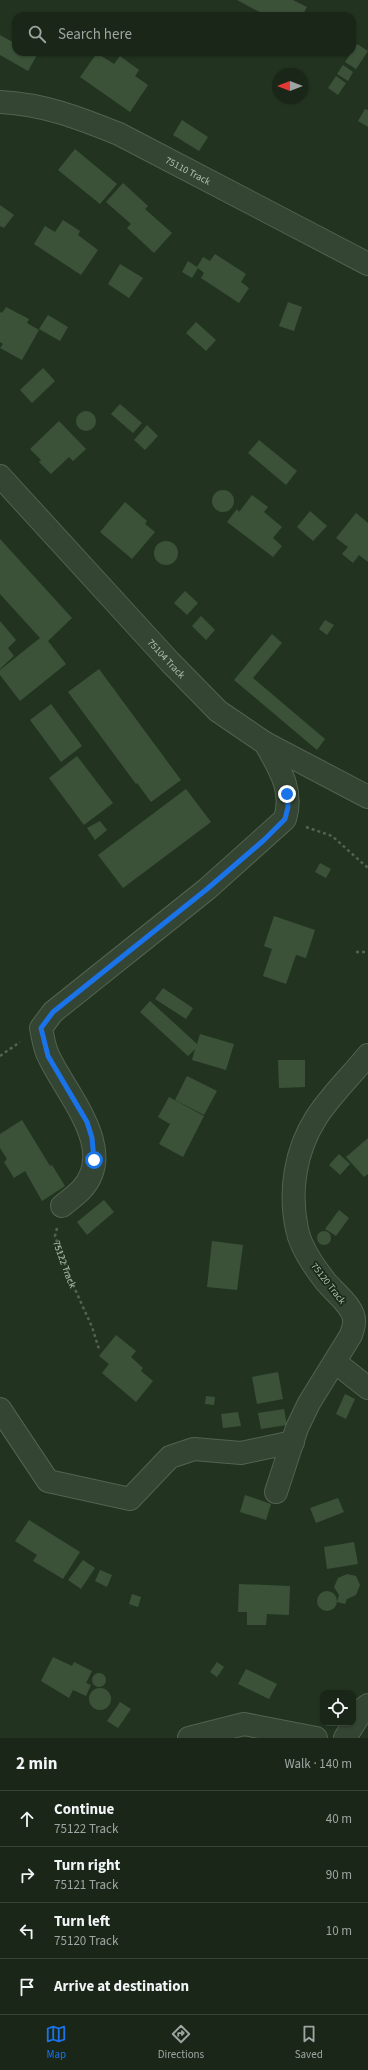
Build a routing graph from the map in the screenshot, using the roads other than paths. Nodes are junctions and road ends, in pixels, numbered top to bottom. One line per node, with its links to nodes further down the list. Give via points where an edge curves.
1 (0, 102): 2 (street, 75110 Track, via 46,107 119,134)
2 (368, 264)
3 (0, 476): 4 (street, 75104 Track, via 164,656 218,711)
4 (265, 743): 5 (street, 75104 Track); 7 (street, via 282,774 288,807 285,819 207,889 53,1012 41,1028 48,1056 87,1122 92,1138 94,1160 91,1174 82,1190)
5 (368, 797)
6 (368, 1055): 8 (street, 75120 Track, via 315,1119 295,1168 297,1230 311,1261 353,1315 351,1335)
7 (62, 1206)
8 (335, 1362): 9 (street); 11 (street, 75120 Track, via 309,1403)
9 (368, 1388)
10 (0, 1409): 11 (street, via 48,1481 130,1499 170,1457 194,1449 242,1453)
11 (293, 1442): 12 (street, 75120 Track)
12 (276, 1492)
13 (368, 1705): 16 (street)
14 (189, 1738): 15 (street, via 244,1724)
15 (316, 1738)
16 (346, 1738)

